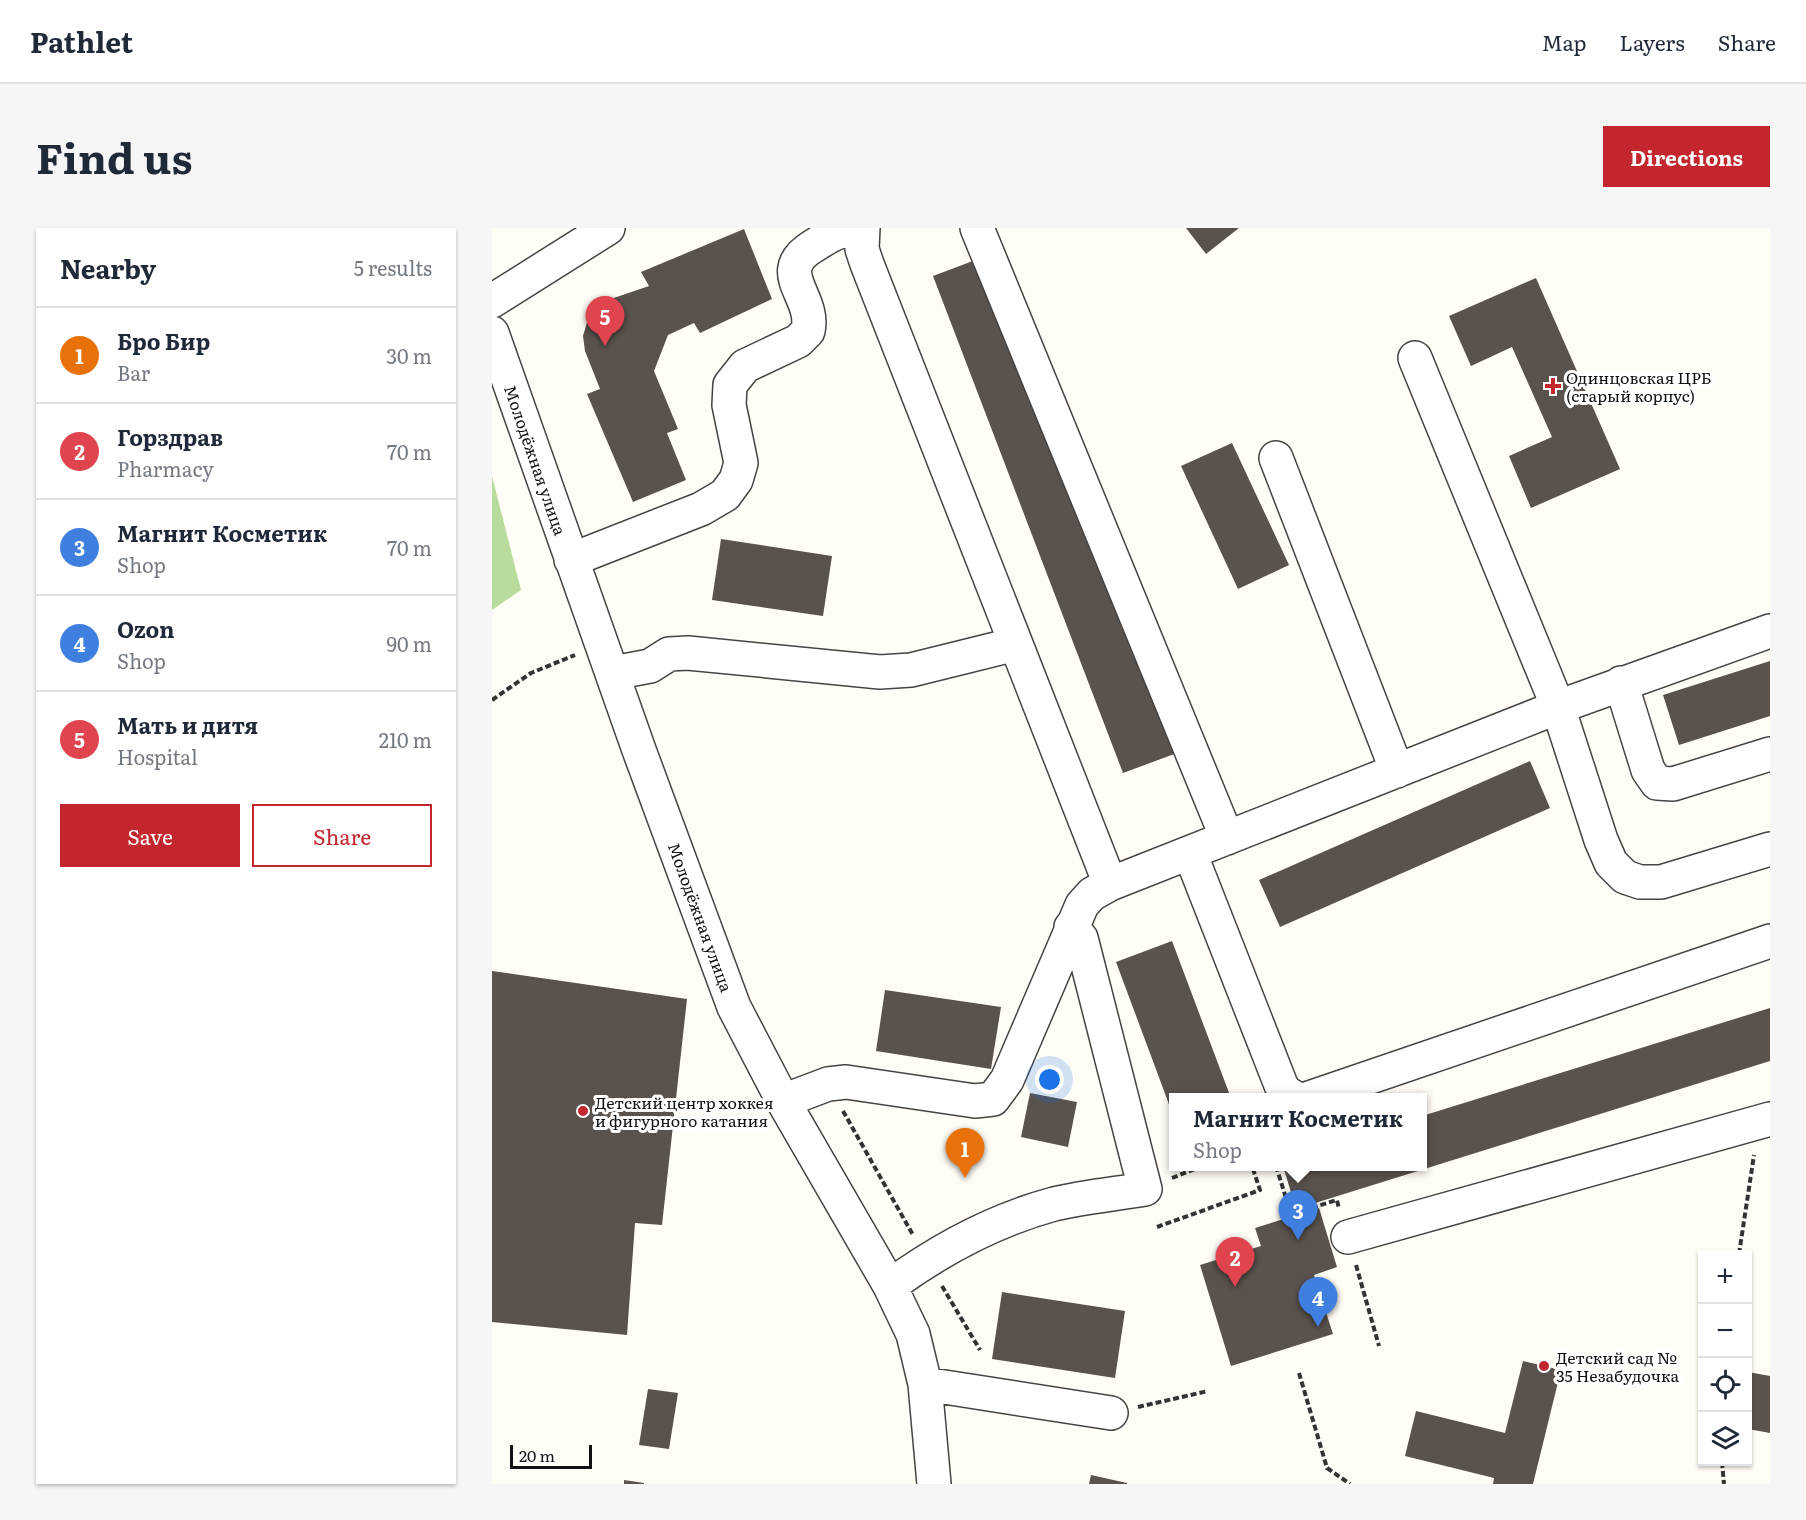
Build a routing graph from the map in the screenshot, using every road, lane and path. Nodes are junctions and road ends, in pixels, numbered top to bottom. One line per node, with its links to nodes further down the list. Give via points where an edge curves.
1 (608, 228): 4 (street)
2 (977, 228): 17 (street)
3 (862, 229): 8 (street, via 839,230 799,256 794,269 809,316 808,331 798,341 745,366 730,385 729,405 741,463 736,480 725,495 701,509); 10 (street, via 867,264)
4 (492, 300)
5 (492, 333): 8 (street, Молодёжная улица)
6 (1415, 358): 14 (street)
7 (1276, 458): 16 (street)
8 (571, 560): 11 (street, Молодёжная улица)
9 (1770, 631): 12 (street)
10 (1016, 644): 11 (street, via 911,670 880,672 688,652 669,654 650,666); 20 (street)
11 (607, 659): 13 (path, via 531,673); 26 (street, Молодёжная улица, via 734,1007)
12 (1621, 682): 14 (street); 15 (street, via 1648,770 1657,783 1673,784)
13 (492, 700)
14 (1558, 707): 16 (street); 18 (street, via 1601,840 1611,863 1625,877 1661,882)
15 (1770, 754)
16 (1398, 771): 17 (street)
17 (1227, 838): 19 (street)
18 (1770, 849)
19 (1190, 853): 20 (street); 24 (street, via 1281,1085)
20 (1110, 884): 21 (street, via 1082,905)
21 (1071, 927): 23 (street, via 1007,1080 993,1099 975,1101 866,1084); 33 (street, via 1081,938 1145,1189 1054,1204 986,1229)
22 (1770, 941): 25 (street)
23 (828, 1084): 26 (street); 33 (path)
24 (1288, 1093)
25 (1324, 1093)
26 (783, 1101): 34 (street, Молодёжная улица)
27 (1765, 1120): 31 (street); 32 (path)
28 (1253, 1171): 30 (path, via 1260,1190)
29 (1277, 1171): 31 (path, via 1291,1214 1336,1200)
30 (1157, 1227)
31 (1348, 1237)
32 (1739, 1250)
33 (927, 1259): 34 (street); 37 (path)
34 (890, 1286): 39 (street, Молодёжная улица, via 914,1334)
35 (1364, 1290): 36 (path)
36 (1379, 1346)
37 (980, 1350)
38 (1299, 1373): 44 (path, via 1327,1467)
39 (925, 1384): 41 (street); 43 (street, Молодёжная улица)
40 (1208, 1391): 41 (path)
41 (1111, 1413)
42 (1722, 1466): 45 (path)
43 (934, 1484)
44 (1350, 1484)
45 (1724, 1484)

